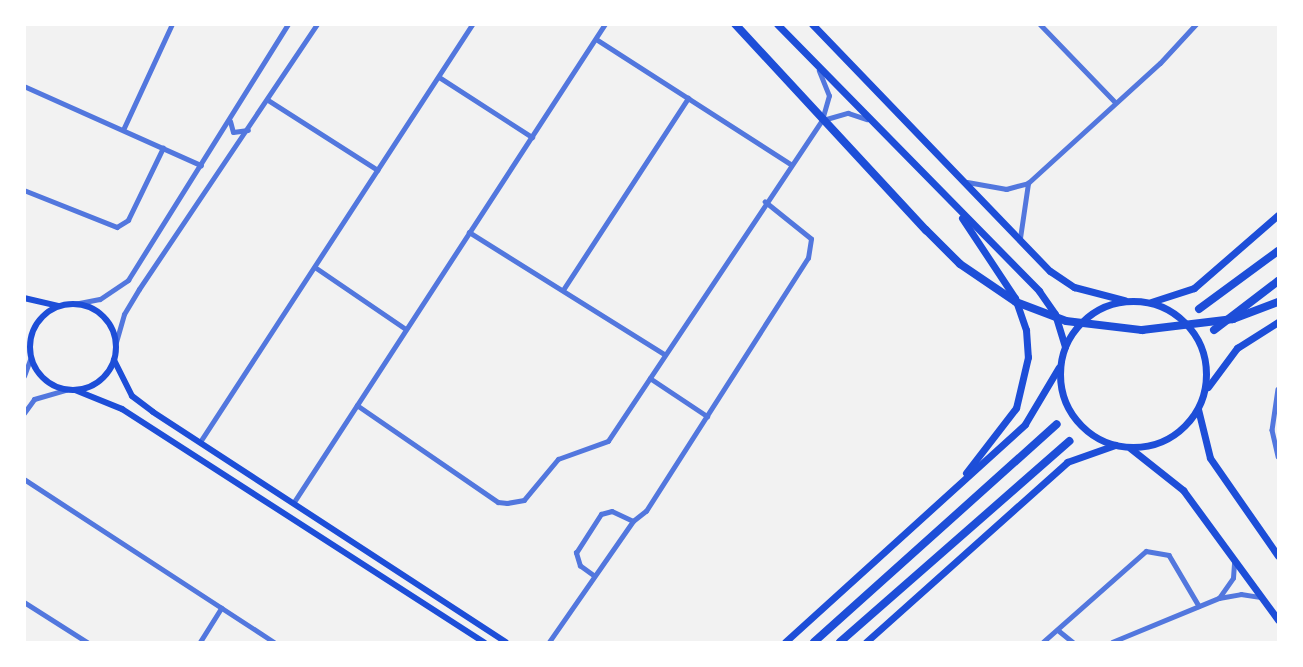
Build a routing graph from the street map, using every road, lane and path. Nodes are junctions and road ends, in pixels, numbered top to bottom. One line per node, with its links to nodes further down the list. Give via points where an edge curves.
1 (172, 24): 22 (street)
2 (288, 24): 18 (street)
3 (317, 24): 16 (street)
4 (473, 24): 13 (street)
5 (605, 24): 11 (street)
6 (735, 24): 43 (highway, via 926,230 960,264 1006,297 1066,321 1142,330 1233,319)
7 (777, 24): 12 (main road)
8 (812, 24): 28 (main road)
9 (1040, 24): 17 (street)
10 (1196, 24): 17 (street)
11 (596, 39): 15 (street); 23 (street)
12 (813, 60): 19 (street, via 828,90); 20 (main road)
13 (439, 76): 23 (street); 27 (street)
14 (24, 86): 22 (street)
15 (688, 98): 25 (street); 39 (street)
16 (268, 100): 21 (street); 27 (street)
17 (1115, 103): 29 (street)
18 (230, 117): 21 (street, via 233,132); 26 (street)
19 (822, 120): 20 (street, via 848,113); 25 (street)
20 (879, 126): 31 (main road)
21 (249, 129): 51 (street, via 134,298 119,325)
22 (123, 130): 24 (street)
23 (532, 137): 34 (street)
24 (163, 148): 26 (street); 30 (street, via 128,220 117,227)
25 (791, 164): 32 (street)
26 (202, 165): 44 (street, via 128,280 100,299)
27 (378, 170): 37 (street)
28 (967, 182): 29 (street, via 1006,189); 35 (main road)
29 (1028, 183): 35 (street)
30 (24, 190)
31 (948, 197): 53 (main road, via 1044,296); 75 (main road, via 1011,290 1024,323 1028,357 1022,393 1008,422)
32 (765, 202): 54 (street); 67 (street, via 807,234 811,251)
33 (1279, 215): 42 (main road, via 1194,288)
34 (469, 232): 39 (street); 48 (street)
35 (1020, 238): 41 (main road, via 1067,283)
36 (1279, 251): 46 (highway)
37 (315, 267): 48 (street); 70 (street)
38 (1279, 281): 49 (highway)
39 (563, 290): 54 (street)
40 (24, 298): 45 (main road)
41 (1129, 301): 42 (main road); 53 (main road, via 1097,310)
42 (1146, 302): 63 (main road, via 1165,308 1195,335 1204,354)
43 (1279, 302)
44 (74, 304): 45 (main road); 51 (main road, via 107,320)
45 (58, 306): 52 (main road, via 38,320)
46 (1199, 309)
47 (1279, 322): 63 (main road, via 1237,348 1216,370)
48 (406, 329): 64 (street)
49 (1214, 330)
50 (24, 332): 52 (main road)
51 (116, 342): 56 (main road)
52 (29, 343): 55 (main road)
53 (1065, 346): 57 (main road)
54 (664, 354): 59 (street)
55 (31, 357): 58 (street); 61 (main road, via 43,379)
56 (114, 360): 62 (main road, via 99,382); 70 (main road, via 132,396)
57 (1061, 363): 71 (main road, via 1063,393 1072,414 1088,431); 75 (main road, via 1025,425)
58 (24, 376)
59 (650, 378): 64 (street, via 617,433 601,445 558,459 529,495 515,504 498,502); 67 (street)
60 (1279, 389): 73 (street, via 1272,430)
61 (66, 390): 62 (main road); 66 (street, via 34,399)
62 (75, 390): 91 (main road, via 122,409)
63 (1204, 394): 65 (main road)
64 (357, 405): 76 (street)
65 (1198, 409): 72 (main road, via 1176,434 1154,444); 79 (main road, via 1210,458)
66 (24, 412)
67 (707, 416): 77 (street, via 646,511)
68 (1057, 424): 95 (highway)
69 (1070, 441): 96 (highway)
70 (200, 443): 76 (main road)
71 (1115, 445): 72 (main road); 97 (main road, via 1067,462)
72 (1129, 447): 78 (main road, via 1183,490)
73 (1279, 456)
74 (24, 479): 85 (street)
75 (945, 496): 94 (main road)
76 (293, 502): 92 (main road)
77 (633, 521): 80 (street); 80 (street, via 612,511 601,514 576,553 580,566)
78 (1232, 553): 81 (street, via 1233,578); 82 (main road)
79 (1279, 556)
80 (594, 576): 93 (street)
81 (1219, 598): 82 (street, via 1241,594); 84 (street)
82 (1264, 598): 86 (main road)
83 (24, 601): 88 (street)
84 (1199, 606): 87 (street, via 1169,555 1150,550 1134,559); 100 (street)
85 (222, 608): 89 (street); 90 (street)
86 (1279, 620)
87 (1058, 630): 98 (street); 99 (street)
88 (87, 642)
89 (200, 642)
90 (274, 642)
91 (484, 642)
92 (506, 642)
93 (550, 642)
94 (785, 642)
95 (814, 642)
96 (840, 642)
97 (866, 642)
98 (1043, 642)
99 (1073, 642)
100 (1112, 642)

